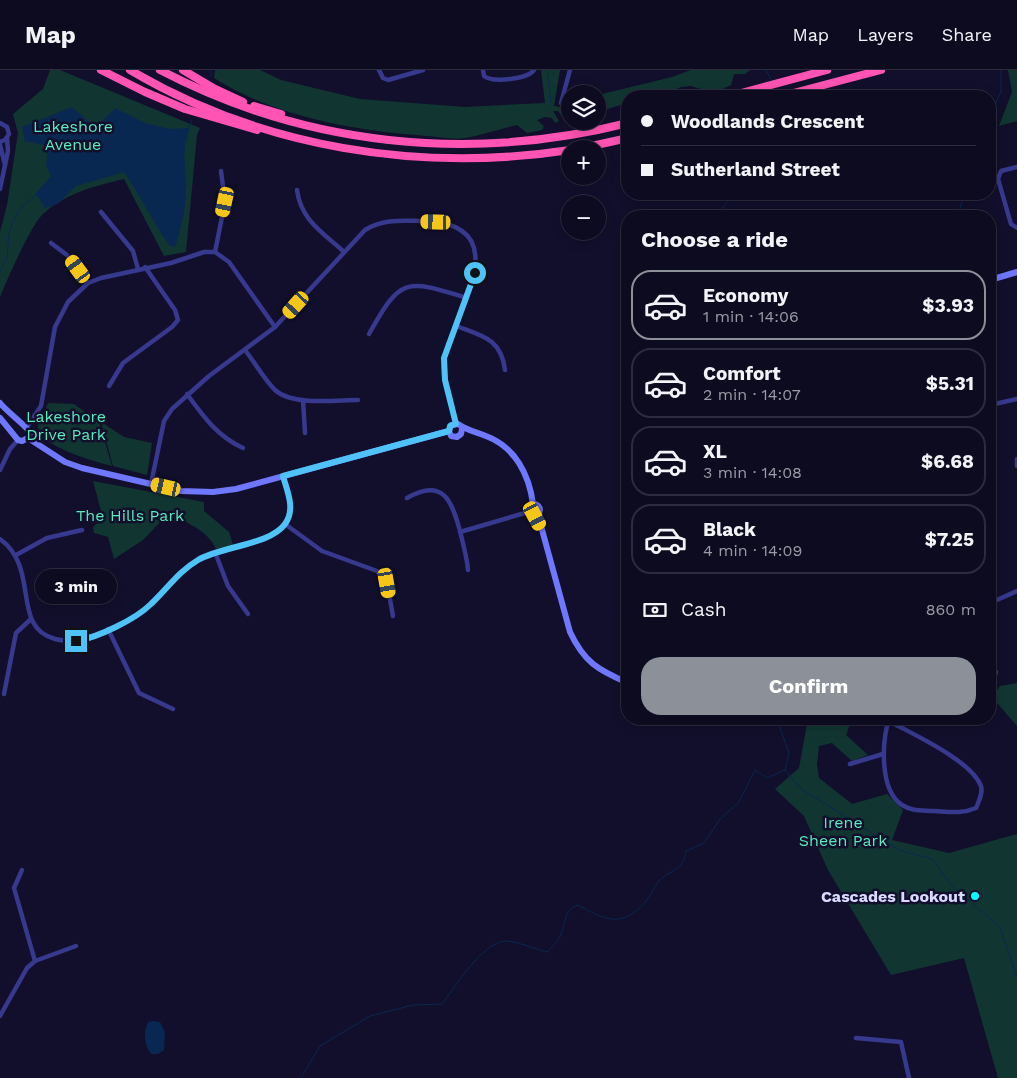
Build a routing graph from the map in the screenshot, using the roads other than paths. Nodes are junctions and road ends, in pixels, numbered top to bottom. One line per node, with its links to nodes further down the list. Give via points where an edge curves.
1 (101, 70): 17 (highway, via 185,109 254,131)
2 (130, 70): 17 (highway, via 197,104)
3 (160, 70): 18 (highway, via 216,97 265,115)
4 (183, 70): 18 (highway, via 246,103 320,125)
5 (379, 70): 6 (street, via 382,78 388,80)
6 (423, 70)
7 (483, 70): 8 (street, via 484,76 492,80 526,76)
8 (534, 70)
9 (570, 70): 12 (street)
10 (827, 70): 13 (highway)
11 (881, 70): 14 (highway)
12 (566, 85)
13 (752, 90)
14 (805, 90)
15 (0, 123): 19 (street, via 8,129)
16 (621, 125): 18 (highway, via 570,136 507,144 392,142)
17 (264, 129): 23 (highway, via 333,146 396,156 464,159)
18 (330, 132)
19 (7, 138): 22 (street); 24 (street)
20 (621, 140): 21 (highway)
21 (606, 143)
22 (0, 144): 24 (street)
23 (561, 151)
24 (5, 166): 27 (street)
25 (1017, 167): 30 (street, via 1001,171 998,179 1012,224)
26 (221, 170): 33 (street, via 225,202)
27 (0, 188)
28 (297, 190): 32 (street, via 301,210 306,217)
29 (101, 212): 35 (street, via 133,251)
30 (1017, 228)
31 (51, 243): 38 (street, via 67,255)
32 (343, 251): 39 (street, via 365,230 377,224 398,220 447,224 464,234 475,253 476,268); 41 (street)
33 (215, 252): 34 (street); 41 (street, via 229,262)
34 (145, 267): 35 (street); 45 (street, via 178,320 123,363)
35 (138, 269): 38 (street)
36 (1017, 272): 37 (street)
37 (996, 278)
38 (88, 283): 54 (street, via 68,302 55,326 41,406)
39 (466, 298): 40 (street); 42 (street, via 425,285 409,286 392,296)
40 (456, 326): 44 (street, via 495,343); 53 (street, via 444,358 445,380)
41 (275, 327): 43 (street)
42 (369, 334)
43 (245, 350): 46 (street); 48 (street, via 275,390)
44 (505, 370)
45 (109, 386)
46 (187, 394): 61 (street, via 212,427); 66 (street, via 164,421)
47 (1017, 399): 51 (street)
48 (302, 400): 49 (street); 58 (street)
49 (358, 400)
50 (0, 403): 54 (street)
51 (996, 404)
52 (0, 418): 57 (street)
53 (456, 424): 55 (street); 56 (street, via 450,426)
54 (24, 426): 57 (street, via 16,428); 59 (street, via 30,434)
55 (462, 429): 56 (street, via 456,437); 68 (street, via 486,436 510,451 524,470)
56 (449, 431): 65 (street)
57 (14, 433): 60 (street)
58 (305, 433)
59 (28, 438): 60 (street); 66 (street, via 72,465)
60 (18, 440): 64 (street)
61 (243, 448)
62 (1017, 459): 63 (street)
63 (1017, 466)
64 (0, 470)
65 (283, 476): 66 (street, via 212,492 181,491); 71 (street, via 290,506)
66 (151, 484)
67 (408, 498): 73 (street, via 423,490 443,494 452,505)
68 (533, 504): 69 (street); 70 (street, via 540,508)
69 (528, 512): 70 (street); 73 (street)
70 (535, 516): 84 (street, via 541,526 576,644 594,666)
71 (285, 524): 75 (street, via 271,536); 81 (street, via 322,551 377,570 387,583)
72 (82, 530): 76 (street, via 47,538)
73 (460, 532): 77 (street)
74 (0, 539): 76 (street)
75 (215, 552): 80 (street, via 228,586); 83 (street, via 184,570 143,611)
76 (16, 554): 82 (street, via 24,575 26,605)
77 (468, 570)
78 (1017, 591): 79 (street)
79 (996, 600)
80 (248, 614)
81 (393, 616)
82 (31, 619): 83 (street, via 44,634 65,641 79,641); 85 (street, via 16,633)
83 (108, 629): 86 (street, via 139,694)
84 (621, 680)
85 (4, 694)
86 (173, 709)
87 (887, 725): 89 (street)
88 (897, 725): 89 (street, via 971,771 981,786 976,808 965,813 915,811 901,805 891,793)
89 (883, 754): 90 (street)
90 (850, 764)
91 (22, 870): 93 (street, via 14,888)
92 (76, 946): 93 (street)
93 (35, 960): 94 (street, via 27,968)
94 (0, 1016)
95 (856, 1038): 96 (street, via 901,1042)
96 (909, 1078)

